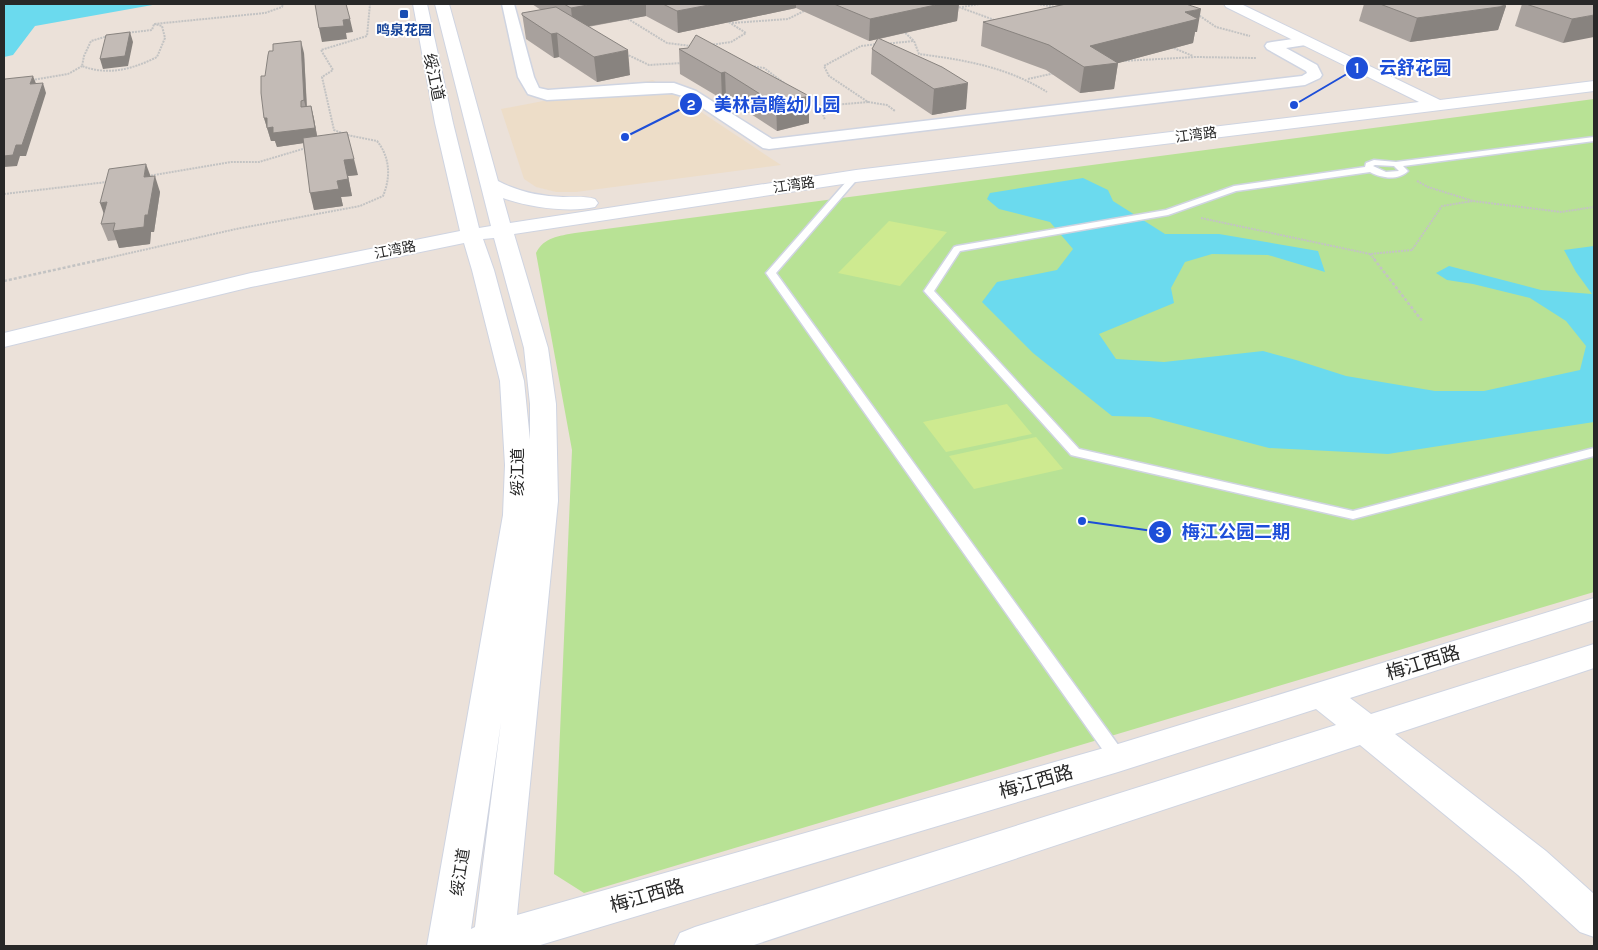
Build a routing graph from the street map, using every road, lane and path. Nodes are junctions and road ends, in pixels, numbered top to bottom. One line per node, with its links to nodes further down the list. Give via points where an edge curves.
1 (282, 4): 19 (path, via 282,7 265,13)
2 (370, 4): 44 (path, via 367,36 321,50 333,70 322,77)
3 (420, 4): 55 (main road, 绥江道)
4 (442, 4): 54 (main road, 绥江道)
5 (508, 4): 28 (street, via 526,77 533,91 547,95 674,88 691,94 769,144 1286,83 1315,75 1312,68)
6 (979, 4): 12 (path)
7 (1037, 4): 13 (path)
8 (1216, 4): 24 (main road)
9 (1231, 4): 24 (main road)
10 (954, 6): 12 (path)
11 (810, 8): 18 (path, via 788,19)
12 (962, 8): 17 (path)
13 (1064, 8)
14 (629, 13): 26 (path, via 620,14 667,43)
15 (1195, 13): 28 (path, via 1216,27)
16 (723, 19): 18 (path)
17 (997, 21)
18 (731, 23): 25 (path, via 746,34 731,42)
19 (154, 24): 21 (path, via 152,30); 34 (path, via 162,26 165,38 157,57 138,66 115,71 92,71)
20 (899, 27): 23 (path)
21 (118, 34)
22 (110, 35): 34 (path, via 91,41)
23 (914, 41): 37 (path, via 919,54 986,63); 41 (path, via 861,46 824,66 829,76 868,102 820,106)
24 (1300, 42): 28 (street); 43 (main road)
25 (706, 45)
26 (698, 46)
27 (1169, 46): 30 (path)
28 (1272, 46): 30 (path, via 1284,58)
29 (622, 52): 32 (path, via 649,65)
30 (1196, 57): 31 (path)
31 (1121, 61)
32 (682, 63)
33 (747, 65): 39 (path, via 764,68)
34 (82, 66): 38 (path, via 68,74)
35 (1055, 73): 37 (path)
36 (1594, 78): 43 (main road, 江湾路)
37 (1028, 79): 42 (path)
38 (31, 80)
39 (786, 85)
40 (1594, 86): 43 (main road, 江湾路)
41 (800, 93)
42 (1052, 96)
43 (1421, 103): 52 (main road, 江湾路); 59 (main road, 江湾路, via 719,184)
44 (334, 130): 45 (path); 66 (path, via 377,141 385,151 389,182 382,196 360,206 236,229)
45 (331, 136)
46 (1594, 138): 48 (lane)
47 (312, 146): 51 (path, via 259,162 230,162)
48 (1396, 164): 49 (lane, via 1374,162 1369,165); 50 (lane, via 1403,168)
49 (1371, 169): 50 (lane, via 1391,175); 60 (lane, via 1234,189)
50 (1403, 172): 57 (path, via 1428,187)
51 (148, 176)
52 (856, 176): 59 (main road, 江湾路); 75 (lane, via 771,273)
53 (110, 182): 56 (path)
54 (490, 184): 59 (main road, via 523,199); 61 (main road, 绥江道)
55 (460, 188): 61 (main road); 62 (main road, 绥江道)
56 (4, 194)
57 (1473, 201): 58 (path, via 1561,212); 63 (path, via 1442,206 1412,250)
58 (1594, 207)
59 (591, 209): 61 (main road, 江湾路); 61 (main road); 64 (main road, via 534,233 523,241 516,251)
60 (1168, 212): 63 (path); 70 (lane, via 957,249 929,291 1075,452 1353,515)
61 (505, 222): 62 (main road, 江湾路); 64 (main road, 绥江道); 65 (main road)
62 (470, 229): 65 (main road, 绥江道); 68 (main road, 江湾路, via 238,271); 69 (main road, 江湾路)
63 (1370, 254): 67 (path)
64 (514, 266): 77 (main road, 绥江道, via 536,348 540,376 544,501)
65 (483, 270): 78 (main road, 绥江道, via 512,381 519,465 516,515)
66 (4, 281)
67 (1423, 322)
68 (4, 328)
69 (4, 340)
70 (1594, 452)
71 (1594, 609): 73 (main road, 梅江西路)
72 (1594, 656): 74 (main road)
73 (1321, 694): 74 (main road); 75 (main road, 梅江西路)
74 (1365, 730): 76 (main road, via 1502,838); 79 (main road)
75 (1118, 758): 77 (main road, 梅江西路)
76 (1594, 919)
77 (487, 944)
78 (448, 946)
79 (695, 946)

